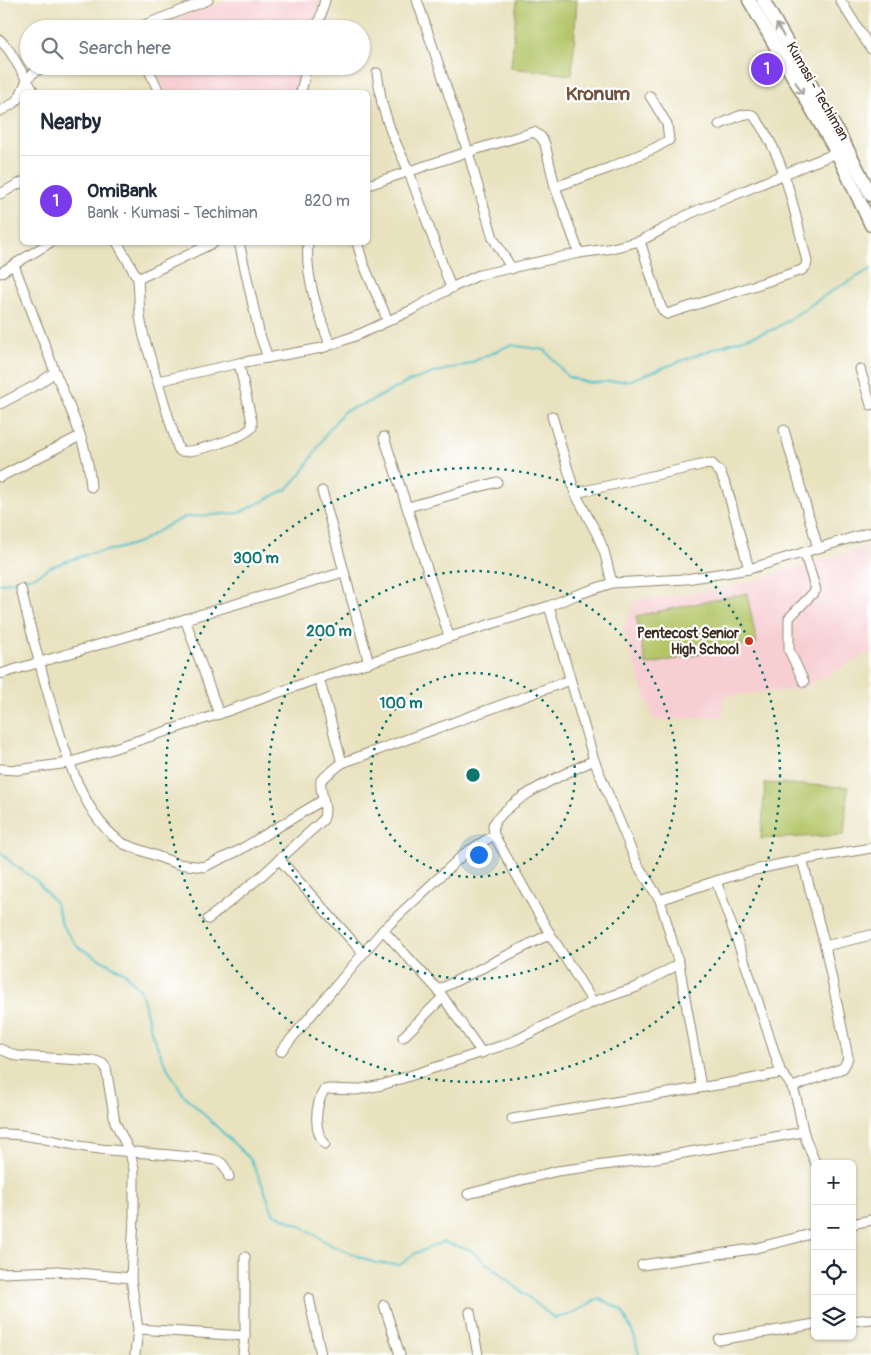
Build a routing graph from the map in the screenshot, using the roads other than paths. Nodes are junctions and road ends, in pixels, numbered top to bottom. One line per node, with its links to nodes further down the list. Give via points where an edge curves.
1 (208, 0): 7 (street)
2 (325, 0): 8 (street)
3 (417, 0): 26 (street)
4 (749, 0): 27 (highway, Kumasi - Techiman, one-way to 27)
5 (763, 0): 34 (highway, one-way to 5)
6 (840, 0): 10 (street)
7 (157, 20)
8 (319, 20)
9 (0, 40): 11 (street)
10 (871, 50)
11 (20, 68)
12 (377, 73): 28 (street, via 386,120)
13 (24, 75): 17 (street)
14 (31, 75): 17 (street)
15 (151, 75): 20 (street)
16 (305, 75): 21 (street)
17 (27, 80): 18 (street); 19 (street)
18 (23, 90)
19 (33, 90)
20 (158, 90)
21 (301, 90)
22 (20, 96): 24 (street)
23 (650, 96): 32 (street, via 667,124 669,140 609,168)
24 (0, 111)
25 (720, 125): 29 (street, via 743,114 753,116 767,134)
26 (468, 152): 28 (street); 32 (street, via 534,132 545,144); 45 (street, via 493,238)
27 (838, 153): 29 (street); 35 (highway, Kumasi - Techiman)
28 (409, 172): 31 (street); 48 (street)
29 (784, 174): 36 (street, via 689,214); 36 (street, via 807,261 802,270 667,314 661,307)
30 (20, 183): 33 (street)
31 (370, 184)
32 (555, 187): 43 (street)
33 (0, 194)
34 (871, 195)
35 (871, 225)
36 (640, 241): 43 (street)
37 (47, 245): 44 (street)
38 (119, 245): 47 (street)
39 (209, 245): 47 (street)
40 (240, 245): 51 (street)
41 (308, 245): 50 (street, via 312,291)
42 (358, 245): 49 (street)
43 (579, 253): 45 (street)
44 (14, 265): 46 (street); 54 (street)
45 (512, 269): 48 (street, via 479,275)
46 (0, 273)
47 (138, 279): 55 (street, via 140,317)
48 (451, 288): 49 (street)
49 (388, 321): 50 (street)
50 (330, 345): 51 (street)
51 (268, 358): 52 (street)
52 (239, 363): 55 (street); 55 (street, via 252,427 244,434 187,452 178,448)
53 (860, 369): 57 (street)
54 (56, 372): 56 (street); 60 (street)
55 (158, 381)
56 (0, 404)
57 (871, 405)
58 (552, 416): 66 (street)
59 (784, 430): 69 (street)
60 (80, 436): 62 (street); 64 (street)
61 (384, 437): 67 (street)
62 (0, 476)
63 (497, 482): 67 (street)
64 (91, 487)
65 (322, 491): 72 (street)
66 (575, 493): 71 (street, via 712,464 720,472 727,488); 73 (street, via 604,551)
67 (408, 507): 77 (street)
68 (871, 532): 69 (street)
69 (818, 548): 70 (street)
70 (804, 552): 71 (street); 83 (street, via 816,590 789,618 789,650)
71 (749, 569): 73 (street, via 686,579)
72 (344, 572): 76 (street); 79 (street)
73 (612, 583): 75 (street)
74 (21, 589): 78 (street)
75 (549, 606): 77 (street); 82 (street)
76 (185, 619): 78 (street); 84 (street)
77 (449, 636): 79 (street)
78 (39, 663): 80 (street); 86 (street)
79 (369, 663): 81 (street)
80 (0, 674)
81 (319, 678): 84 (street); 87 (street)
82 (570, 680): 85 (street); 87 (street)
83 (804, 682)
84 (219, 714): 86 (street)
85 (594, 760): 90 (street, via 520,798 497,818 493,825); 95 (street, via 637,864)
86 (69, 763): 88 (street); 89 (street, via 100,821 118,840 162,859 189,866 204,867 222,860)
87 (342, 763): 89 (street, via 321,780)
88 (0, 769)
89 (324, 800): 92 (street, via 326,814 323,820)
90 (494, 835): 97 (street, via 465,853); 98 (street)
91 (871, 848): 93 (street)
92 (280, 859): 96 (street); 101 (street)
93 (802, 859): 94 (street); 100 (street)
94 (716, 881): 95 (street); 109 (street)
95 (660, 900): 102 (street)
96 (208, 919)
97 (383, 930): 101 (street); 103 (street)
98 (550, 934): 103 (street); 104 (street)
99 (871, 935): 100 (street)
100 (825, 946): 111 (street, via 848,1057 843,1068)
101 (364, 953): 107 (street)
102 (680, 964): 104 (street, via 637,987); 110 (street)
103 (440, 993): 105 (street); 108 (street)
104 (593, 1002): 108 (street)
105 (402, 1037)
106 (0, 1049): 116 (street, via 17,1056 103,1064 108,1074 115,1122)
107 (281, 1051)
108 (482, 1053): 115 (street, via 382,1085 356,1090 324,1090 318,1107 317,1128)
109 (781, 1073): 110 (street); 111 (street)
110 (701, 1087): 112 (street)
111 (793, 1087): 113 (street)
112 (512, 1119)
113 (803, 1132): 117 (street); 119 (street, via 659,1158 557,1171)
114 (0, 1134): 116 (street, via 25,1135)
115 (325, 1144)
116 (130, 1153): 118 (street, via 181,1155 220,1161); 126 (street, via 134,1169)
117 (814, 1160)
118 (229, 1177)
119 (468, 1194)
120 (871, 1220): 121 (street)
121 (856, 1223)
122 (811, 1234): 124 (street, via 752,1249)
123 (245, 1257): 134 (street)
124 (642, 1265)
125 (0, 1273): 126 (street, via 58,1271)
126 (131, 1278): 133 (street)
127 (309, 1298): 138 (street)
128 (384, 1305): 139 (street)
129 (470, 1312): 140 (street)
130 (871, 1319): 131 (street)
131 (856, 1321)
132 (811, 1325): 135 (street)
133 (138, 1329): 134 (street); 136 (street)
134 (245, 1336): 137 (street)
135 (718, 1340)
136 (135, 1355)
137 (243, 1355)
138 (321, 1355)
139 (400, 1355)
140 (478, 1355)

